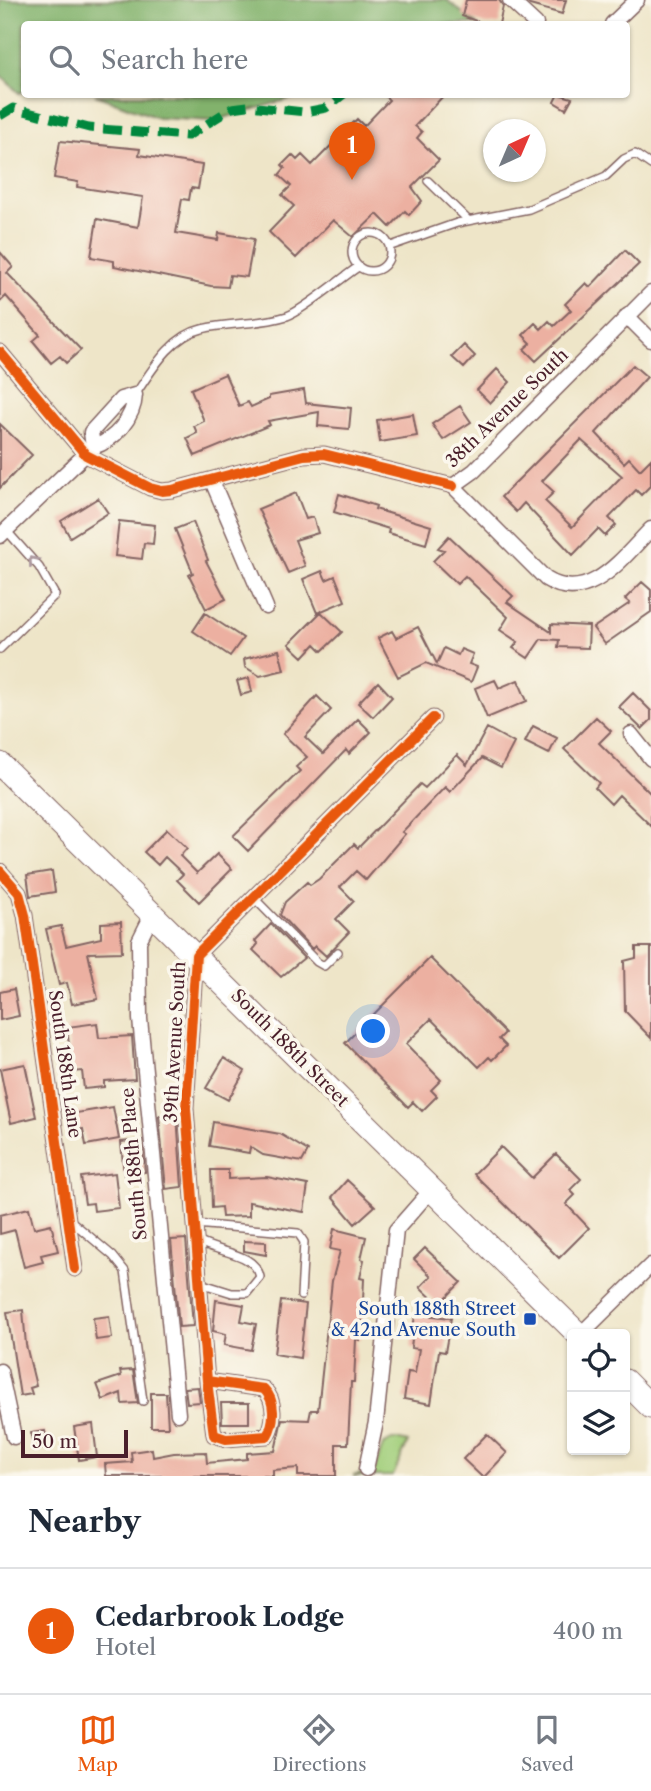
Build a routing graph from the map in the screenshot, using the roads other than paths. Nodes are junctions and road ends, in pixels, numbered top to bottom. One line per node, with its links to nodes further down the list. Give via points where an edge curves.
1 (637, 0): 4 (street)
2 (512, 1): 3 (street)
3 (533, 21)
4 (615, 21)
5 (651, 165): 7 (lane, via 635,154 606,176 529,209)
6 (428, 181): 7 (lane)
7 (468, 220): 8 (lane)
8 (391, 246): 9 (lane, via 389,262 380,270); 9 (lane, via 380,234 360,236 352,251)
9 (358, 267): 14 (lane, via 290,315 245,326 202,329 182,337)
10 (651, 293): 11 (street, 38th Avenue South)
11 (627, 316): 12 (street); 17 (street, 38th Avenue South, via 474,471)
12 (651, 340)
13 (0, 352): 15 (street)
14 (135, 395): 15 (street, via 121,399 91,432)
15 (89, 451): 16 (street, 38th Avenue South, via 162,491); 19 (street)
16 (212, 481): 17 (street, 38th Avenue South, via 304,455 324,454); 20 (street)
17 (453, 486): 18 (street, via 546,579 568,588 599,579)
18 (651, 530)
19 (3, 533): 21 (lane, one-way to 19, via 55,595 39,568)
20 (266, 607)
21 (0, 649)
22 (433, 718): 27 (street, 39th Avenue South)
23 (631, 734): 24 (street)
24 (651, 759)
25 (0, 764): 28 (main road, South 188th Street)
26 (0, 872): 32 (street, South 188th Lane, via 19,893 25,915)
27 (254, 897): 29 (lane, via 317,962 324,966); 30 (street, 39th Avenue South)
28 (153, 913): 30 (main road, South 188th Street); 46 (street, South 188th Place, via 139,941 140,1019)
29 (338, 952)
30 (196, 955): 31 (main road, South 188th Street); 33 (street, 39th Avenue South, via 186,1108)
31 (432, 1189): 39 (main road, South 188th Street); 48 (street, via 396,1230 376,1422)
32 (69, 1219): 36 (street, South 188th Lane); 44 (lane, via 125,1271)
33 (195, 1224): 34 (street, 39th Avenue South); 38 (lane, via 298,1233 304,1242)
34 (196, 1240): 37 (street, 39th Avenue South); 37 (lane, via 249,1260 260,1277 247,1293)
35 (651, 1265): 40 (street)
36 (75, 1269)
37 (200, 1283): 42 (street, 39th Avenue South)
38 (301, 1296)
39 (574, 1329)
40 (584, 1329)
41 (0, 1371): 47 (street)
42 (206, 1381): 42 (street, 39th Avenue South, via 214,1435 226,1439 267,1436 273,1406 264,1389)
43 (630, 1386): 45 (main road)
44 (143, 1401)
45 (651, 1407)
46 (178, 1414)
47 (14, 1437)
48 (366, 1469)

